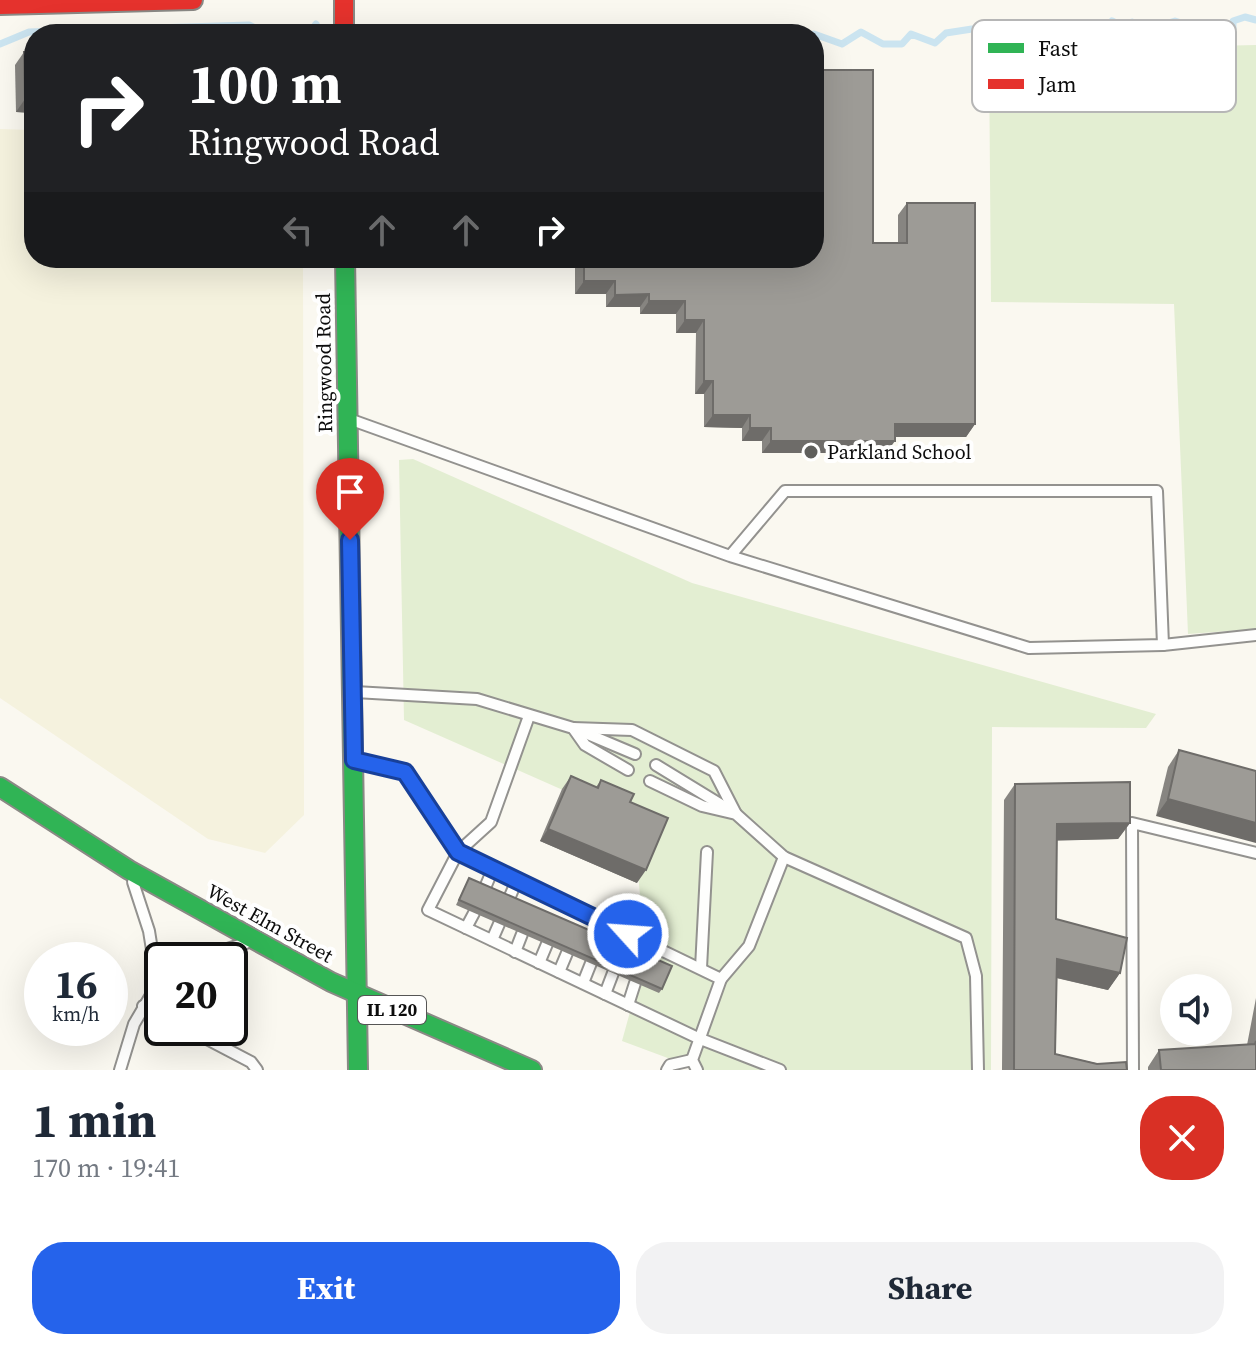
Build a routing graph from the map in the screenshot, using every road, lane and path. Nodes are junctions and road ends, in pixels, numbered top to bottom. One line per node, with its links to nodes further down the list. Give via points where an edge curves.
1 (193, 0): 3 (street)
2 (344, 0): 4 (street)
3 (0, 5)
4 (344, 24)
5 (345, 268): 6 (street, Ringwood Road)
6 (347, 419): 7 (lane); 10 (street, Ringwood Road)
7 (730, 556): 9 (lane, via 1029,648); 9 (lane, via 785,491 1157,491)
8 (1256, 635): 9 (lane)
9 (1163, 645)
10 (353, 692): 11 (lane, via 477,699); 14 (street, Ringwood Road)
11 (529, 716): 12 (lane); 20 (lane, via 491,822)
12 (573, 728): 13 (lane); 16 (lane, via 585,745); 19 (lane, via 632,730 714,771)
13 (635, 754)
14 (354, 760): 20 (lane, via 405,772); 53 (street, Ringwood Road)
15 (656, 765): 19 (lane)
16 (628, 770)
17 (650, 781): 19 (lane, via 702,806)
18 (0, 787): 25 (street, West Elm Street / IL 120)
19 (736, 814): 23 (lane)
20 (458, 852): 24 (lane); 31 (lane, via 428,910)
21 (707, 852): 46 (lane)
22 (1256, 853): 66 (lane, via 1132,823)
23 (784, 857): 49 (lane, via 749,946); 65 (lane, via 966,938 976,976)
24 (493, 869): 26 (lane); 27 (lane)
25 (129, 870): 34 (street, West Elm Street / IL 120); 36 (lane)
26 (517, 880): 28 (lane); 33 (lane, via 537,896)
27 (484, 890)
28 (508, 901)
29 (474, 913): 31 (lane)
30 (499, 924): 35 (lane)
31 (466, 928): 35 (lane)
32 (522, 934): 41 (lane)
33 (628, 934): 38 (lane); 40 (lane)
34 (256, 940): 37 (lane); 53 (street, West Elm Street / IL 120)
35 (492, 940): 41 (lane)
36 (151, 942)
37 (248, 943)
38 (648, 943): 43 (lane); 46 (lane)
39 (547, 944): 44 (lane)
40 (622, 950)
41 (515, 952): 44 (lane)
42 (567, 953): 47 (lane)
43 (643, 959)
44 (539, 963): 47 (lane)
45 (591, 963): 50 (lane)
46 (701, 968): 49 (lane)
47 (559, 972): 50 (lane)
48 (613, 973): 52 (lane)
49 (721, 979): 56 (lane)
50 (583, 983): 52 (lane)
51 (635, 983): 54 (lane)
52 (605, 994): 54 (lane)
53 (359, 995): 61 (street, Ringwood Road); 62 (street, West Elm Street / IL 120)
54 (628, 1005): 56 (lane)
55 (143, 1006): 59 (lane)
56 (698, 1038): 58 (lane); 64 (lane)
57 (220, 1046): 60 (lane)
58 (695, 1065): 63 (lane, via 670,1065)
59 (120, 1070)
60 (257, 1070)
61 (358, 1070)
62 (532, 1070)
63 (667, 1070)
64 (780, 1070)
65 (978, 1070)
66 (1133, 1070)

